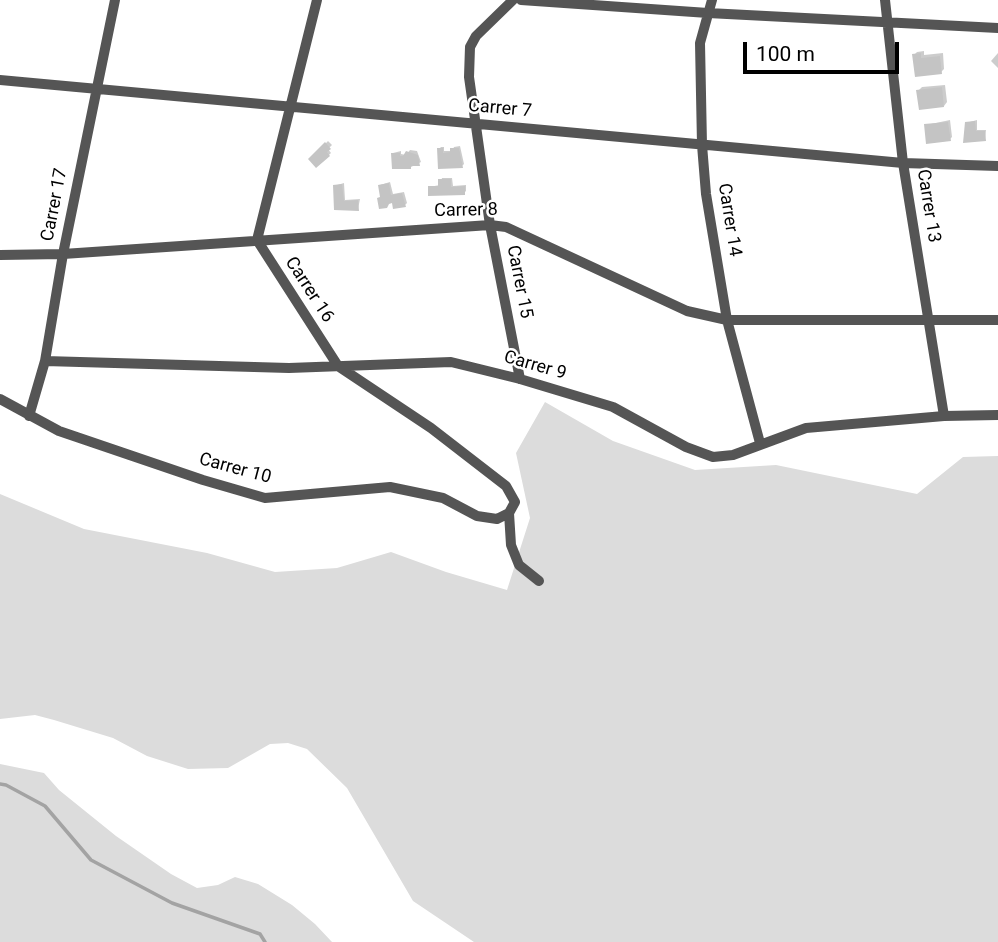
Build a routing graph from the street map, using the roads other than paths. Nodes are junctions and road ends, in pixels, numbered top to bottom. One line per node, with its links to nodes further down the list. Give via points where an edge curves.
1 (115, 0): 11 (street, Carrer 17)
2 (317, 0): 12 (street)
3 (513, 0): 13 (street, Carrer 15, via 470,47)
4 (521, 0): 7 (street)
5 (712, 0): 7 (street, Carrer 14)
6 (885, 0): 8 (street, Carrer 13)
7 (708, 13): 8 (street); 14 (street, Carrer 14, via 700,43)
8 (887, 23): 9 (street); 15 (street, Carrer 13)
9 (998, 28)
10 (0, 80): 11 (street, Carrer 7)
11 (96, 88): 12 (street, Carrer 7); 19 (street, Carrer 17)
12 (291, 107): 13 (street, Carrer 7); 18 (street)
13 (476, 124): 14 (street, Carrer 7); 17 (street, Carrer 15)
14 (702, 145): 15 (street, Carrer 7); 22 (street, Carrer 14)
15 (903, 163): 16 (street, Carrer 7); 21 (street, Carrer 13)
16 (998, 166)
17 (490, 225): 18 (street, Carrer 8); 22 (street, Carrer 8, via 506,227 687,311); 26 (street, Carrer 15)
18 (257, 240): 19 (street, Carrer 8); 25 (street, Carrer 16)
19 (63, 254): 20 (street, Carrer 8); 24 (street, Carrer 17)
20 (0, 255)
21 (929, 319): 22 (street, Carrer 8); 23 (street, Carrer 8); 30 (street, Carrer 13)
22 (727, 320): 31 (street, Carrer 14)
23 (998, 320)
24 (45, 361): 25 (street, Carrer 9); 29 (street, Carrer 17)
25 (338, 366): 26 (street, Carrer 9, via 451,362); 32 (street, Carrer 16, via 431,428 506,486 515,502)
26 (520, 379): 31 (street, Carrer 9, via 613,407 713,457 733,455)
27 (0, 399): 29 (street, Carrer 10)
28 (998, 415): 30 (street, Carrer 9)
29 (29, 416): 32 (street, Carrer 10, via 265,498 390,487 443,498 477,516 497,519)
30 (944, 416): 31 (street, Carrer 9, via 806,428)
31 (760, 443)
32 (509, 513): 33 (street, via 511,545 519,565)
33 (539, 581)

